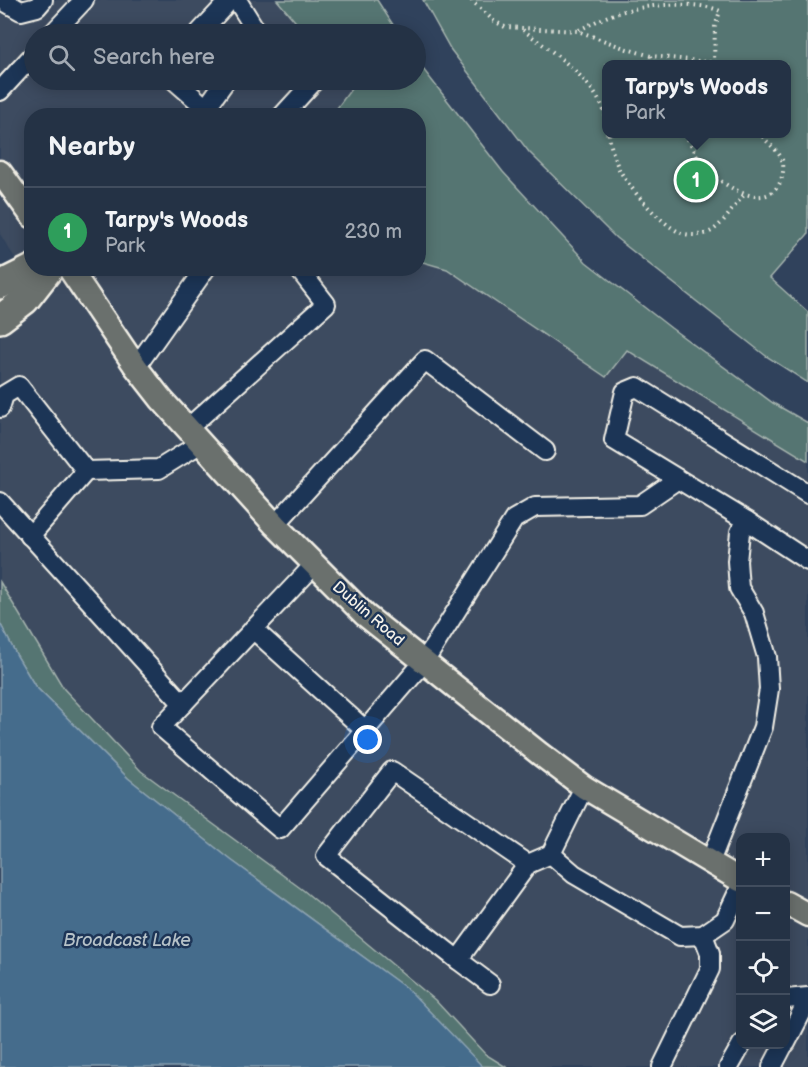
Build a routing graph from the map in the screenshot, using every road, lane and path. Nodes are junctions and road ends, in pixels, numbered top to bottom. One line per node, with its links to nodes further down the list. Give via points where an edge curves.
1 (43, 0): 6 (lane, via 37,7 21,11)
2 (84, 0): 7 (lane)
3 (230, 0): 8 (lane)
4 (237, 0): 9 (lane)
5 (471, 0): 10 (path, via 494,21)
6 (4, 5)
7 (61, 24)
8 (207, 24)
9 (252, 24)
10 (522, 29): 11 (path); 21 (path, via 554,53)
11 (578, 31): 12 (path); 15 (path, via 620,12 710,6 720,11 715,27)
12 (651, 56): 13 (path); 14 (path)
13 (652, 60)
14 (693, 60)
15 (714, 60)
16 (24, 65): 20 (lane)
17 (184, 90): 22 (lane)
18 (220, 90): 23 (lane)
19 (306, 90): 24 (lane)
20 (0, 92)
21 (602, 103)
22 (203, 108)
23 (209, 108)
24 (289, 108)
25 (609, 138): 29 (path, via 618,167 628,182 665,223 681,233 709,232)
26 (687, 138): 29 (path, via 717,178)
27 (765, 138): 29 (path, via 783,163 782,180 775,191 765,196)
28 (0, 172): 30 (main road)
29 (744, 195)
30 (24, 205)
31 (24, 273): 36 (highway)
32 (44, 276): 37 (highway, via 25,300)
33 (74, 276): 38 (main road, Dublin Road)
34 (200, 276): 38 (lane)
35 (303, 276): 40 (lane, via 326,304)
36 (0, 285)
37 (0, 319)
38 (135, 367): 40 (main road, Dublin Road)
39 (0, 408): 42 (lane, via 4,395 19,386)
40 (194, 436): 42 (lane, via 159,469); 47 (main road, Dublin Road)
41 (545, 451): 47 (lane, via 425,360)
42 (86, 471): 48 (lane)
43 (678, 478): 44 (lane, via 614,440 625,392 637,387); 46 (lane); 52 (lane, via 640,505 535,507 514,519)
44 (808, 494)
45 (0, 502): 48 (lane)
46 (747, 521): 49 (lane); 57 (lane, via 740,532 739,588 754,613 767,657 769,689 764,727)
47 (275, 525): 50 (main road, Dublin Road)
48 (30, 536): 53 (lane)
49 (808, 561)
50 (314, 565): 51 (lane); 52 (main road, Dublin Road, via 365,615)
51 (253, 629): 53 (lane); 54 (lane)
52 (424, 662): 54 (lane); 55 (main road, Dublin Road)
53 (183, 704): 54 (lane, via 161,727 280,829)
54 (365, 730)
55 (584, 787): 56 (lane); 57 (main road, Dublin Road)
56 (551, 854): 58 (lane); 63 (lane, via 574,874 680,936)
57 (710, 862): 59 (main road, Dublin Road)
58 (528, 864): 64 (lane); 64 (lane, via 392,771 326,856)
59 (736, 877)
60 (736, 898): 63 (lane, via 725,920)
61 (790, 905): 62 (main road)
62 (808, 915)
63 (703, 935): 71 (lane, via 710,953 710,969)
64 (458, 960): 65 (lane)
65 (490, 984)
66 (790, 999): 67 (lane)
67 (808, 999): 68 (lane)
68 (790, 1033)
69 (739, 1049): 72 (lane)
70 (782, 1049): 73 (lane)
71 (662, 1067)
72 (729, 1067)
73 (772, 1067)

